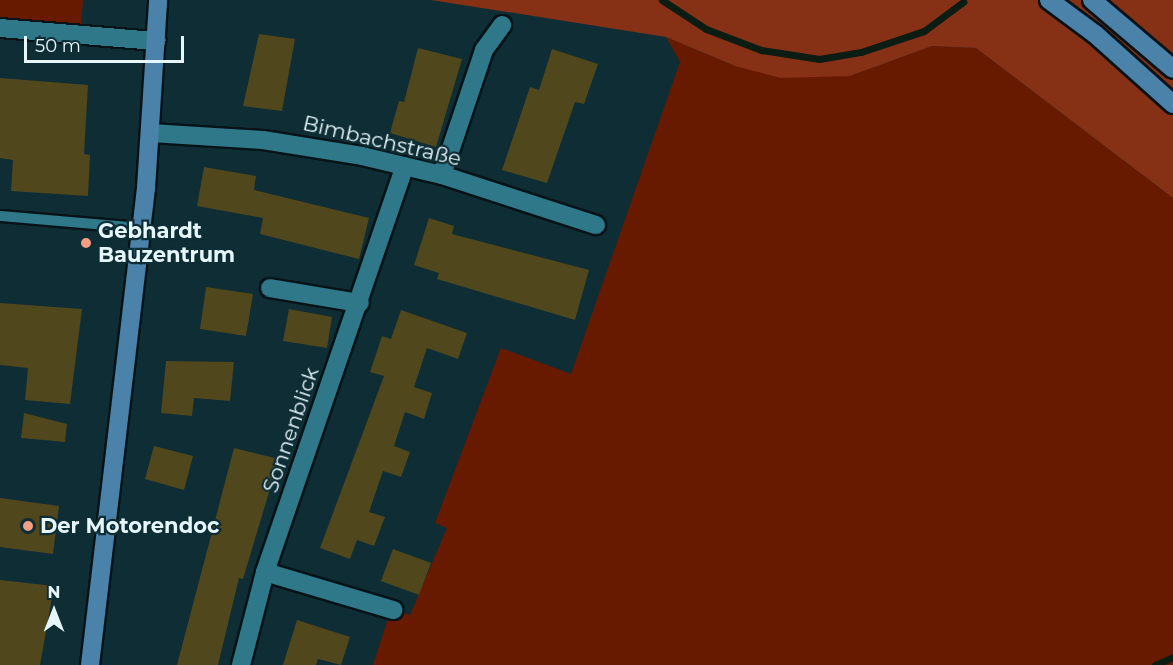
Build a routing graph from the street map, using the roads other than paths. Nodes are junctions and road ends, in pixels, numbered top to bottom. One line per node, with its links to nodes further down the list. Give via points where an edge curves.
1 (158, 0): 6 (street)
2 (1049, 0): 8 (street, via 1095,34)
3 (1092, 0): 7 (street)
4 (502, 25): 11 (street, via 484,50)
5 (0, 28): 6 (street)
6 (156, 42): 9 (street)
7 (1173, 69)
8 (1173, 104)
9 (151, 134): 10 (street, Bimbachstraße, via 263,140); 14 (street)
10 (405, 166): 11 (street, Bimbachstraße); 16 (street, Sonnenblick)
11 (442, 175): 13 (street, Bimbachstraße)
12 (0, 216): 14 (lane)
13 (596, 225)
14 (141, 228): 19 (street)
15 (270, 288): 16 (street)
16 (360, 303): 17 (street, Sonnenblick)
17 (265, 572): 18 (street); 20 (street, Sonnenblick)
18 (393, 610)
19 (90, 665)
20 (242, 665)

